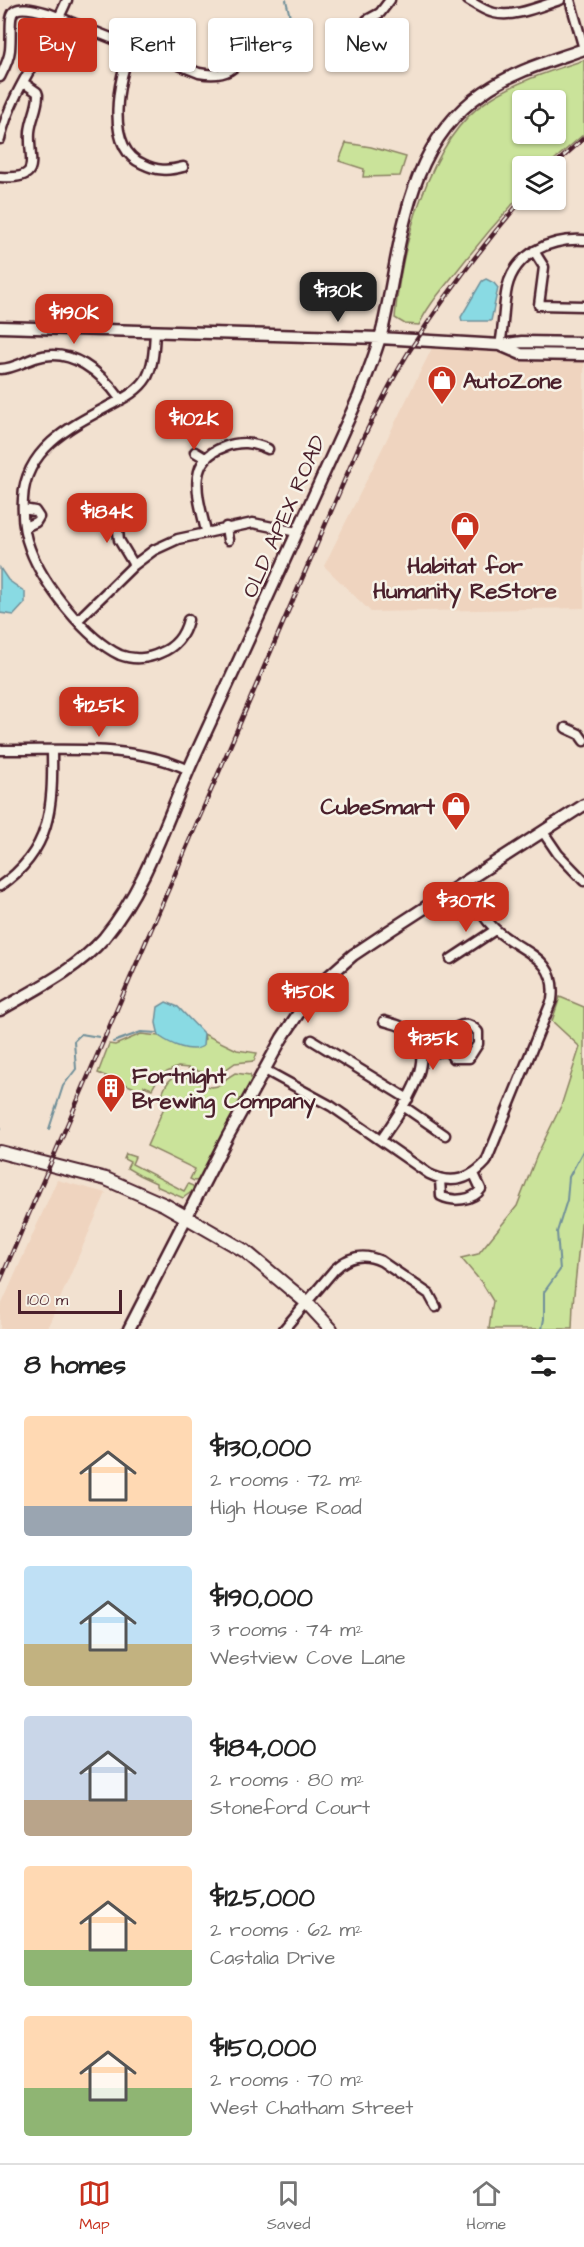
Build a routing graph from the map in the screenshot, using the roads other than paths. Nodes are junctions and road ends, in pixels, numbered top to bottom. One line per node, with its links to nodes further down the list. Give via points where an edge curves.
1 (67, 0): 6 (street)
2 (390, 0): 7 (street)
3 (468, 0): 4 (street, via 486,11 501,14)
4 (560, 0)
5 (570, 0): 8 (street)
6 (60, 18): 13 (street, via 27,6 14,10 9,19 9,55)
7 (371, 18)
8 (584, 49): 24 (main road, OLD APEX ROAD, via 520,72 492,87 464,108 435,141 410,195)
9 (30, 72): 14 (street)
10 (122, 72): 17 (street, via 120,137 125,149 138,162 165,171)
11 (196, 72): 12 (street, via 210,75)
12 (225, 72)
13 (0, 77)
14 (24, 83): 15 (street); 18 (street, via 38,95 30,132 32,166 22,176)
15 (4, 110): 16 (street)
16 (0, 139)
17 (183, 167)
18 (0, 177)
19 (584, 240): 20 (street, via 555,243)
20 (534, 251): 21 (street, via 544,267 539,305); 26 (street, via 510,279)
21 (584, 306)
22 (0, 327): 23 (main road)
23 (155, 332): 24 (main road); 29 (street, via 147,376)
24 (380, 338): 26 (main road); 38 (main road, OLD APEX ROAD, via 359,396)
25 (584, 343): 26 (main road)
26 (500, 345): 27 (main road, via 521,354)
27 (584, 355)
28 (0, 369): 29 (street, via 43,356 73,358 85,364)
29 (121, 400): 33 (street, via 65,430 45,448 29,475)
30 (268, 449): 32 (street, via 241,442 220,448)
31 (195, 452): 32 (street)
32 (205, 458): 37 (street, via 197,487)
33 (23, 509): 35 (street); 35 (street, via 35,511 39,517)
34 (116, 511): 40 (street, via 119,540)
35 (25, 526): 41 (street, via 29,548 42,573)
36 (226, 527): 37 (street); 38 (street, via 262,523); 39 (street)
37 (206, 531): 40 (street, via 163,545)
38 (297, 532): 47 (main road, OLD APEX ROAD)
39 (228, 540)
40 (134, 565): 41 (street)
41 (78, 620): 42 (street, via 120,655 138,658 167,650 184,634)
42 (188, 620)
43 (566, 728): 44 (street)
44 (584, 741)
45 (0, 750): 46 (street)
46 (52, 751): 47 (street, via 136,753); 52 (street, via 52,796 40,843 26,863)
47 (189, 770): 55 (main road, OLD APEX ROAD, via 141,879 110,929 67,971)
48 (584, 805): 49 (main road)
49 (543, 832): 50 (street); 51 (main road)
50 (584, 881)
51 (463, 882): 53 (street); 60 (main road, via 353,955 328,977 287,1030)
52 (0, 886)
53 (495, 930): 54 (street); 65 (street, via 543,962 553,990 486,1162)
54 (451, 959)
55 (0, 1010)
56 (384, 1021): 59 (street, via 403,1027)
57 (312, 1040): 61 (street)
58 (448, 1050): 58 (street, via 453,1058 469,1058 478,1044 478,1032 467,1025 457,1027 448,1040); 59 (street)
59 (422, 1055): 61 (street, via 420,1070)
60 (265, 1070): 63 (street, via 331,1106); 67 (main road)
61 (405, 1103): 62 (street); 63 (street)
62 (445, 1135)
63 (381, 1140): 66 (street)
64 (0, 1152): 67 (main road, via 106,1179)
65 (474, 1174): 66 (street, via 459,1180); 66 (street, via 481,1189 465,1199 441,1196)
66 (440, 1179)
67 (187, 1218): 68 (main road, via 245,1251); 70 (main road)
68 (306, 1302): 69 (street, via 343,1262 365,1256 381,1261 429,1294); 71 (street); 72 (main road)
69 (436, 1307)
70 (129, 1329)
71 (284, 1329)
72 (331, 1329)

